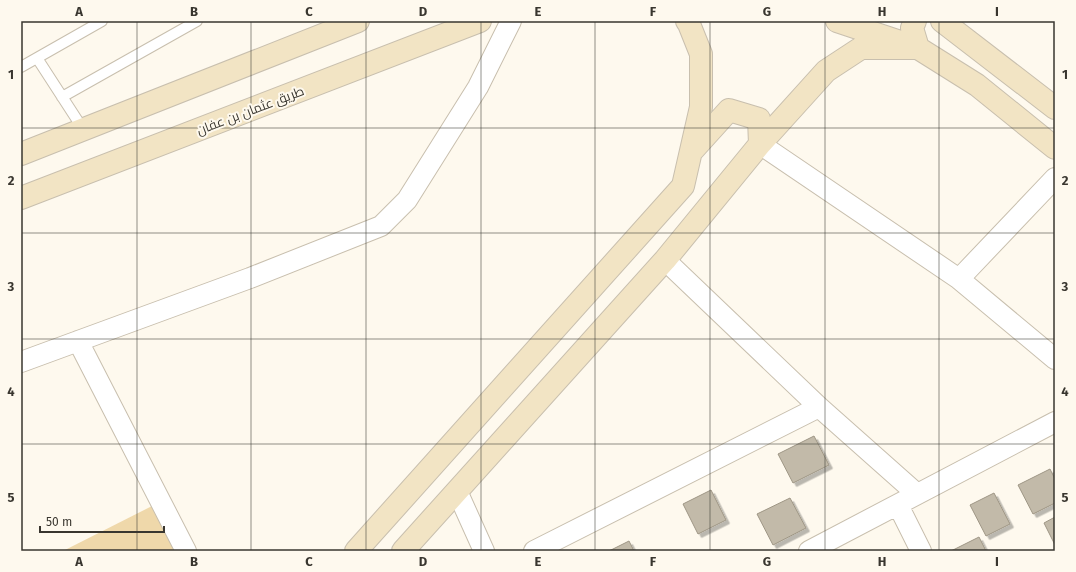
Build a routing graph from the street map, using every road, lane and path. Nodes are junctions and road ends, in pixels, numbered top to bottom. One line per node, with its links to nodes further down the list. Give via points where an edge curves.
1 (102, 21): 11 (lane)
2 (197, 21): 13 (lane)
3 (358, 21): 15 (street)
4 (480, 21): 21 (street, طريق عثمان بن عفان)
5 (511, 21): 24 (street, via 478,87 407,200 381,226 250,278)
6 (687, 21): 18 (street, via 701,54 701,107)
7 (837, 21): 10 (street)
8 (915, 21): 10 (street, via 912,28)
9 (942, 21): 14 (street)
10 (918, 48): 16 (street, via 861,48 826,71); 17 (street, via 977,85)
11 (37, 58): 12 (lane); 13 (lane)
12 (21, 67)
13 (62, 97): 15 (lane)
14 (1055, 108)
15 (82, 129): 19 (street)
16 (760, 144): 18 (street, via 759,119 729,110); 22 (street); 23 (street)
17 (1055, 148)
18 (690, 152): 33 (street, via 683,186)
19 (21, 154)
20 (1055, 178): 23 (street)
21 (21, 198)
22 (665, 260): 27 (street); 29 (street)
23 (959, 279): 25 (street)
24 (78, 341): 26 (street); 32 (street)
25 (1055, 359)
26 (21, 362)
27 (819, 407): 30 (street); 36 (street)
28 (1055, 422): 30 (street)
29 (457, 491): 34 (street); 35 (street)
30 (917, 494): 31 (street)
31 (898, 505): 37 (street); 38 (street)
32 (186, 551)
33 (356, 551)
34 (403, 551)
35 (484, 551)
36 (534, 551)
37 (809, 551)
38 (921, 551)

